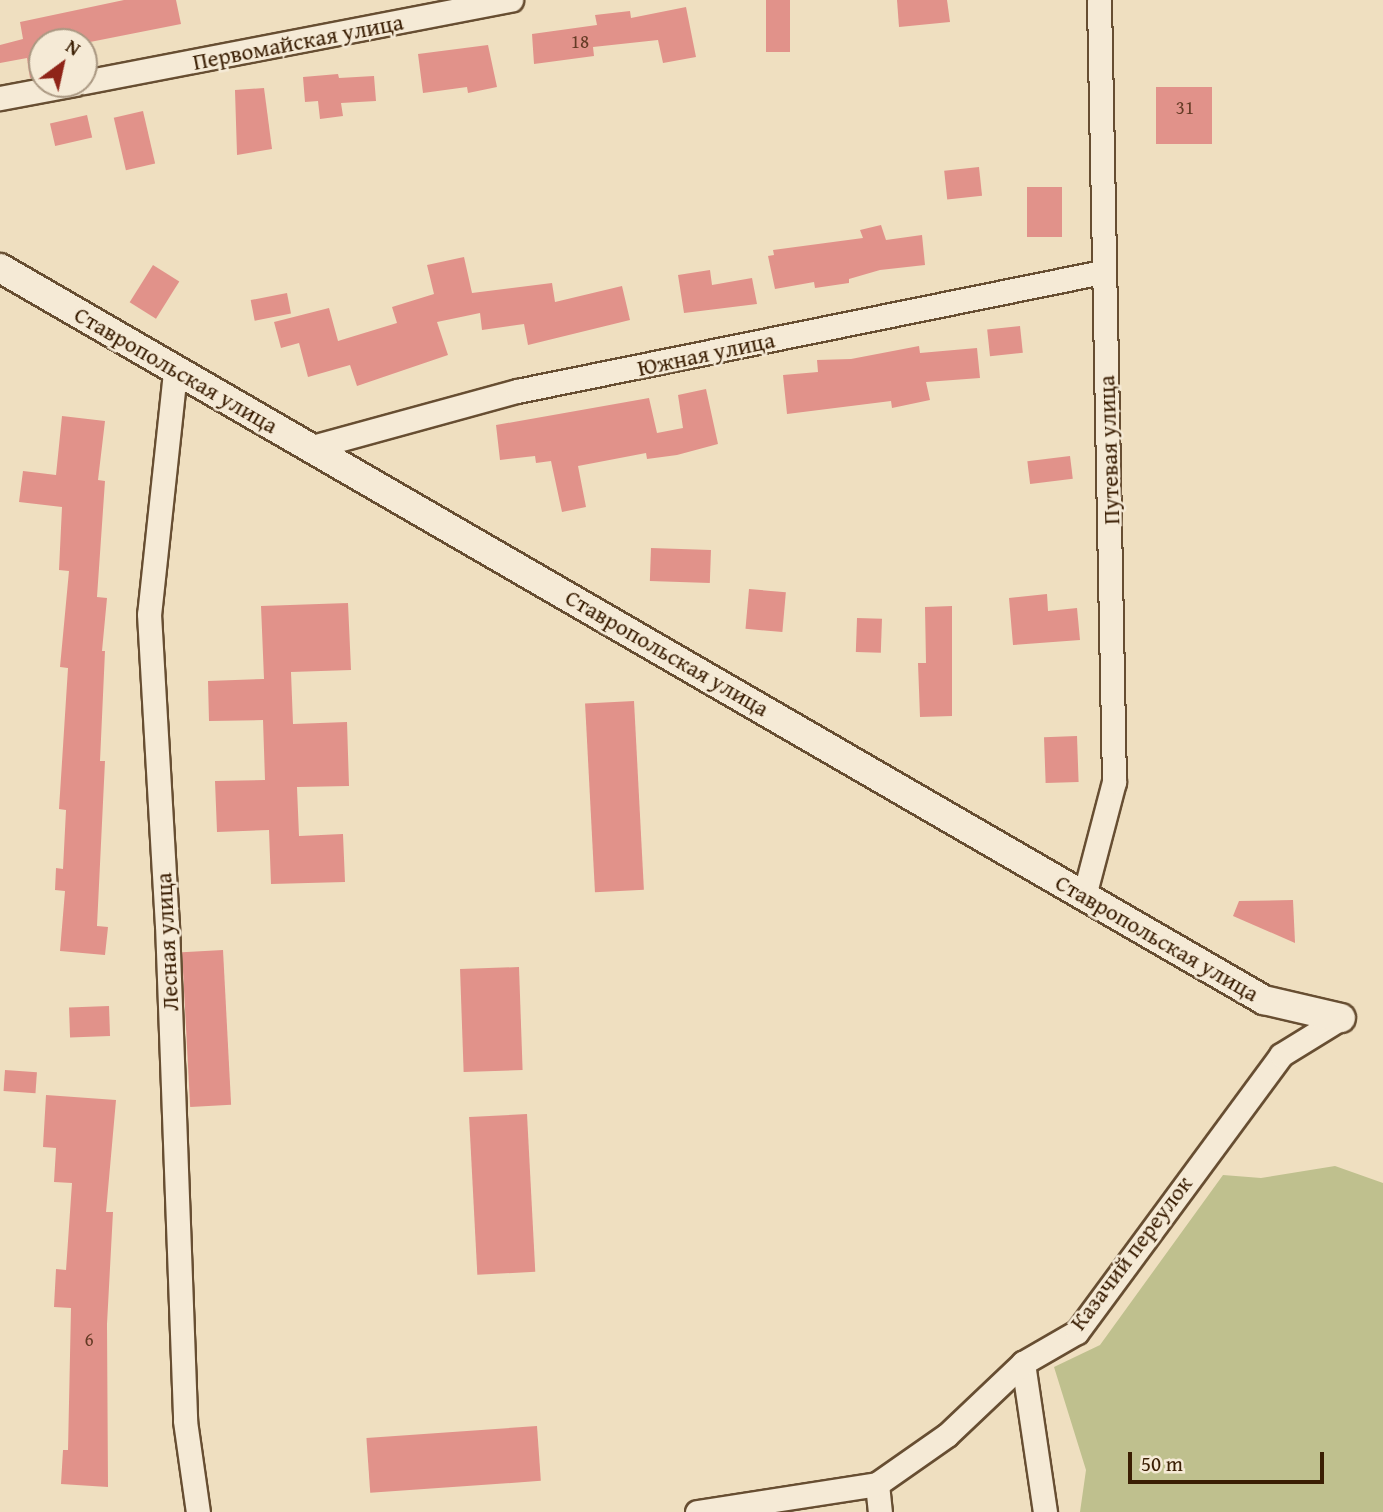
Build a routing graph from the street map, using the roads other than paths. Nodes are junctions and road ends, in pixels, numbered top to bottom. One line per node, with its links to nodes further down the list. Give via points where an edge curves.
1 (511, 0): 3 (street, Первомайская улица)
2 (1099, 0): 7 (street, Путевая улица)
3 (98, 79)
4 (28, 93): 5 (street)
5 (0, 98)
6 (0, 268): 8 (street, Ставропольская улица)
7 (1102, 272): 9 (street, Южная улица, via 517,391); 10 (street, Путевая улица, via 1114,782)
8 (175, 372): 9 (street, Ставропольская улица); 14 (street, Лесная улица, via 149,614 167,925 185,1421)
9 (312, 447): 10 (street, Ставропольская улица)
10 (1084, 896): 11 (street, Ставропольская улица, via 1264,1000)
11 (1341, 1018): 12 (street, Казачий переулок, via 1281,1055 1077,1332)
12 (1023, 1363): 13 (street, Казачий переулок, via 947,1435); 17 (street)
13 (877, 1484): 15 (street, Казачий переулок); 16 (street)
14 (198, 1512)
15 (697, 1512)
16 (880, 1512)
17 (1045, 1512)

